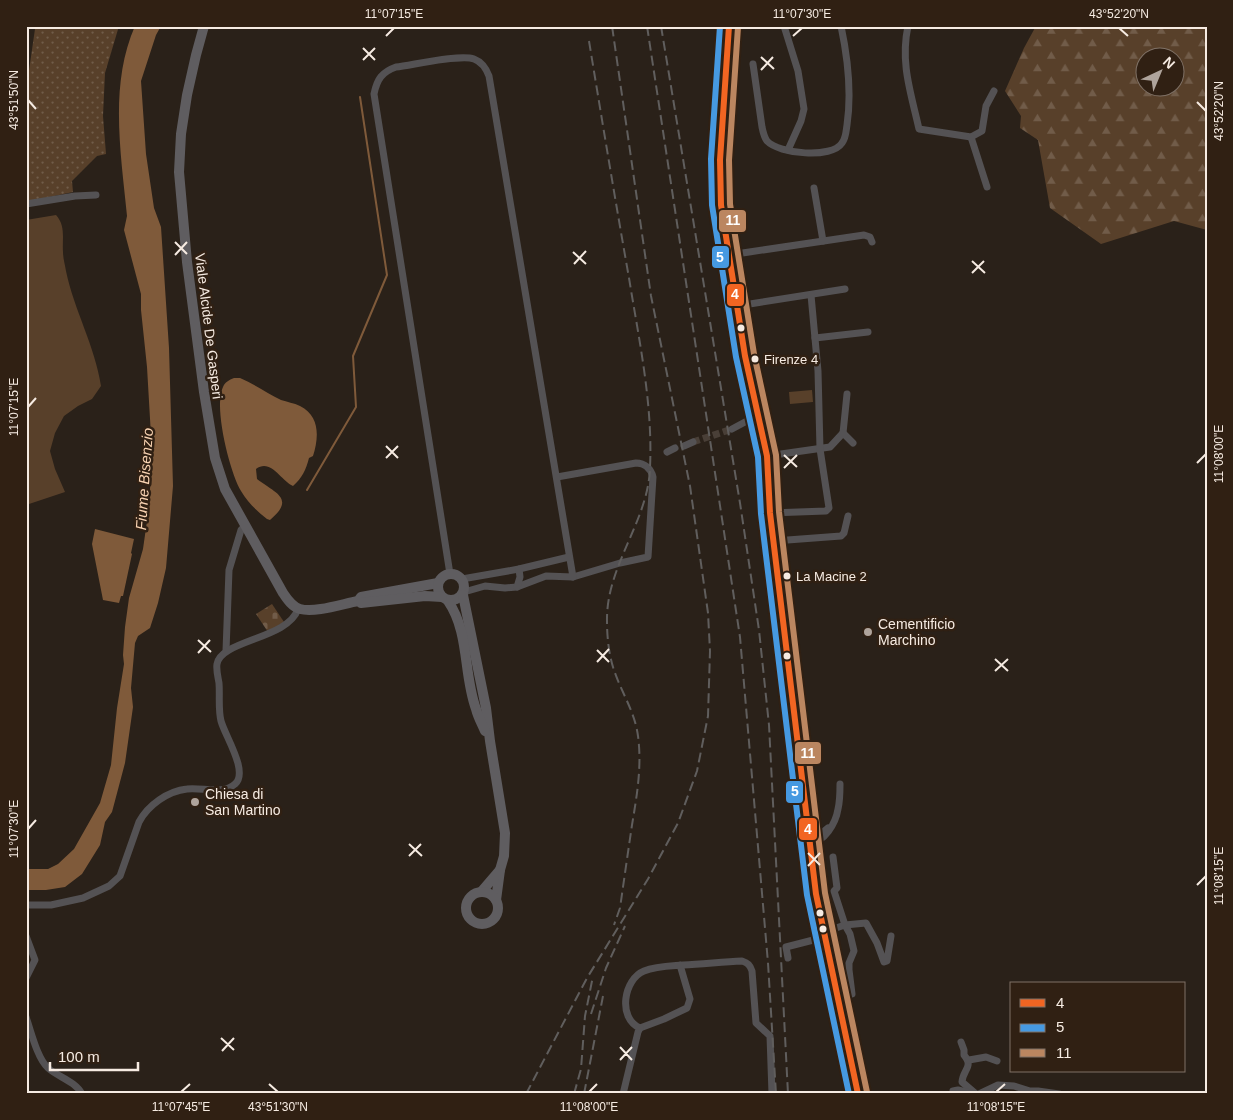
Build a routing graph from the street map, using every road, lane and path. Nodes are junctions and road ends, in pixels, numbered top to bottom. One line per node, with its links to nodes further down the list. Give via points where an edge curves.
1 (204, 26): 36 (street, Viale Alcide De Gasperi, via 180,134 182,211 214,458 225,489)
2 (729, 26): 16 (street, via 720,160 721,205)
3 (784, 26): 9 (street, via 798,71 804,109)
4 (841, 26): 9 (street, via 849,85 844,141 828,152)
5 (908, 26): 8 (street, via 904,65 919,129)
6 (753, 64): 9 (street, via 764,136 768,142)
7 (994, 91): 8 (street, via 986,106 982,131)
8 (971, 137): 10 (street)
9 (788, 150)
10 (987, 187)
11 (814, 188): 14 (street)
12 (96, 195): 13 (street)
13 (26, 204)
14 (823, 241): 15 (street, via 864,235); 16 (street)
15 (872, 242)
16 (729, 255): 19 (street)
17 (845, 289): 18 (street)
18 (811, 295): 19 (street); 21 (street)
19 (737, 306): 23 (street)
20 (868, 332): 21 (street)
21 (815, 338): 30 (street)
22 (847, 394): 25 (street)
23 (758, 415): 24 (street); 32 (street)
24 (732, 430)
25 (843, 433): 27 (street); 30 (street, via 830,447)
26 (693, 442): 28 (street)
27 (853, 443)
28 (684, 446)
29 (675, 448): 31 (street)
30 (820, 449): 32 (street); 34 (street, via 828,510)
31 (667, 452)
32 (767, 456): 34 (street)
33 (557, 477): 38 (street); 40 (street, via 486,68 480,62 465,57 386,71 376,83 374,94); 41 (street, via 636,463 650,470 653,482 648,557)
34 (770, 513): 37 (street)
35 (848, 516): 37 (street, via 841,536)
36 (245, 526): 48 (street, Viale Alcide De Gasperi, via 282,593); 49 (street, via 229,570)
37 (774, 541): 52 (street)
38 (569, 557): 39 (street); 41 (street)
39 (519, 569): 42 (street); 44 (street)
40 (450, 574): 42 (street); 43 (street)
41 (573, 577): 44 (street, via 546,576)
42 (462, 579): 45 (street)
43 (438, 583): 46 (street, via 438,591); 47 (street, via 361,597)
44 (517, 587): 45 (street, via 485,586)
45 (463, 593): 46 (street, via 456,600); 50 (street)
46 (445, 599): 47 (street, via 425,596 362,604); 50 (street, via 455,611 460,625 475,708)
47 (358, 601): 48 (street, via 310,610)
48 (298, 609): 49 (street, via 296,615 269,634)
49 (226, 651): 60 (street, via 217,666 220,715 239,766 240,779 222,790 175,792 154,804 139,822 120,876 109,886 83,898 51,905)
50 (490, 741): 57 (street, via 505,833)
51 (840, 784): 53 (street, via 838,810)
52 (806, 818): 53 (street, via 809,826); 54 (street)
53 (823, 835): 54 (street); 55 (street)
54 (809, 841): 55 (street)
55 (811, 857): 62 (street)
56 (833, 858): 61 (street, via 837,888 834,892)
57 (500, 870): 58 (street); 59 (street)
58 (482, 891): 59 (street); 59 (street, via 467,901 467,914 473,922 482,924 493,920 498,912)
59 (496, 900)
60 (26, 905)
61 (845, 926): 62 (street); 64 (street, via 866,923 884,962 887,961); 68 (street, via 854,951 849,970)
62 (824, 935): 65 (street, via 786,947); 77 (street)
63 (26, 936): 67 (street, via 35,960)
64 (891, 936)
65 (788, 958)
66 (680, 965): 70 (street, via 690,999 687,1008); 70 (street, via 645,970 633,979 625,1005 631,1020); 76 (street, via 742,961 750,966 756,1023 770,1036)
67 (26, 978)
68 (852, 994)
69 (26, 1017): 74 (street, via 46,1066 76,1086)
70 (640, 1028): 75 (street)
71 (961, 1042): 72 (street, via 964,1055)
72 (969, 1060): 73 (street, via 986,1057); 79 (street, via 962,1082)
73 (997, 1061)
74 (82, 1094)
75 (623, 1094)
76 (772, 1094)
77 (858, 1094)
78 (955, 1094): 79 (street, via 953,1091 958,1090)
79 (976, 1094): 80 (street, via 998,1085)
80 (1059, 1094)

